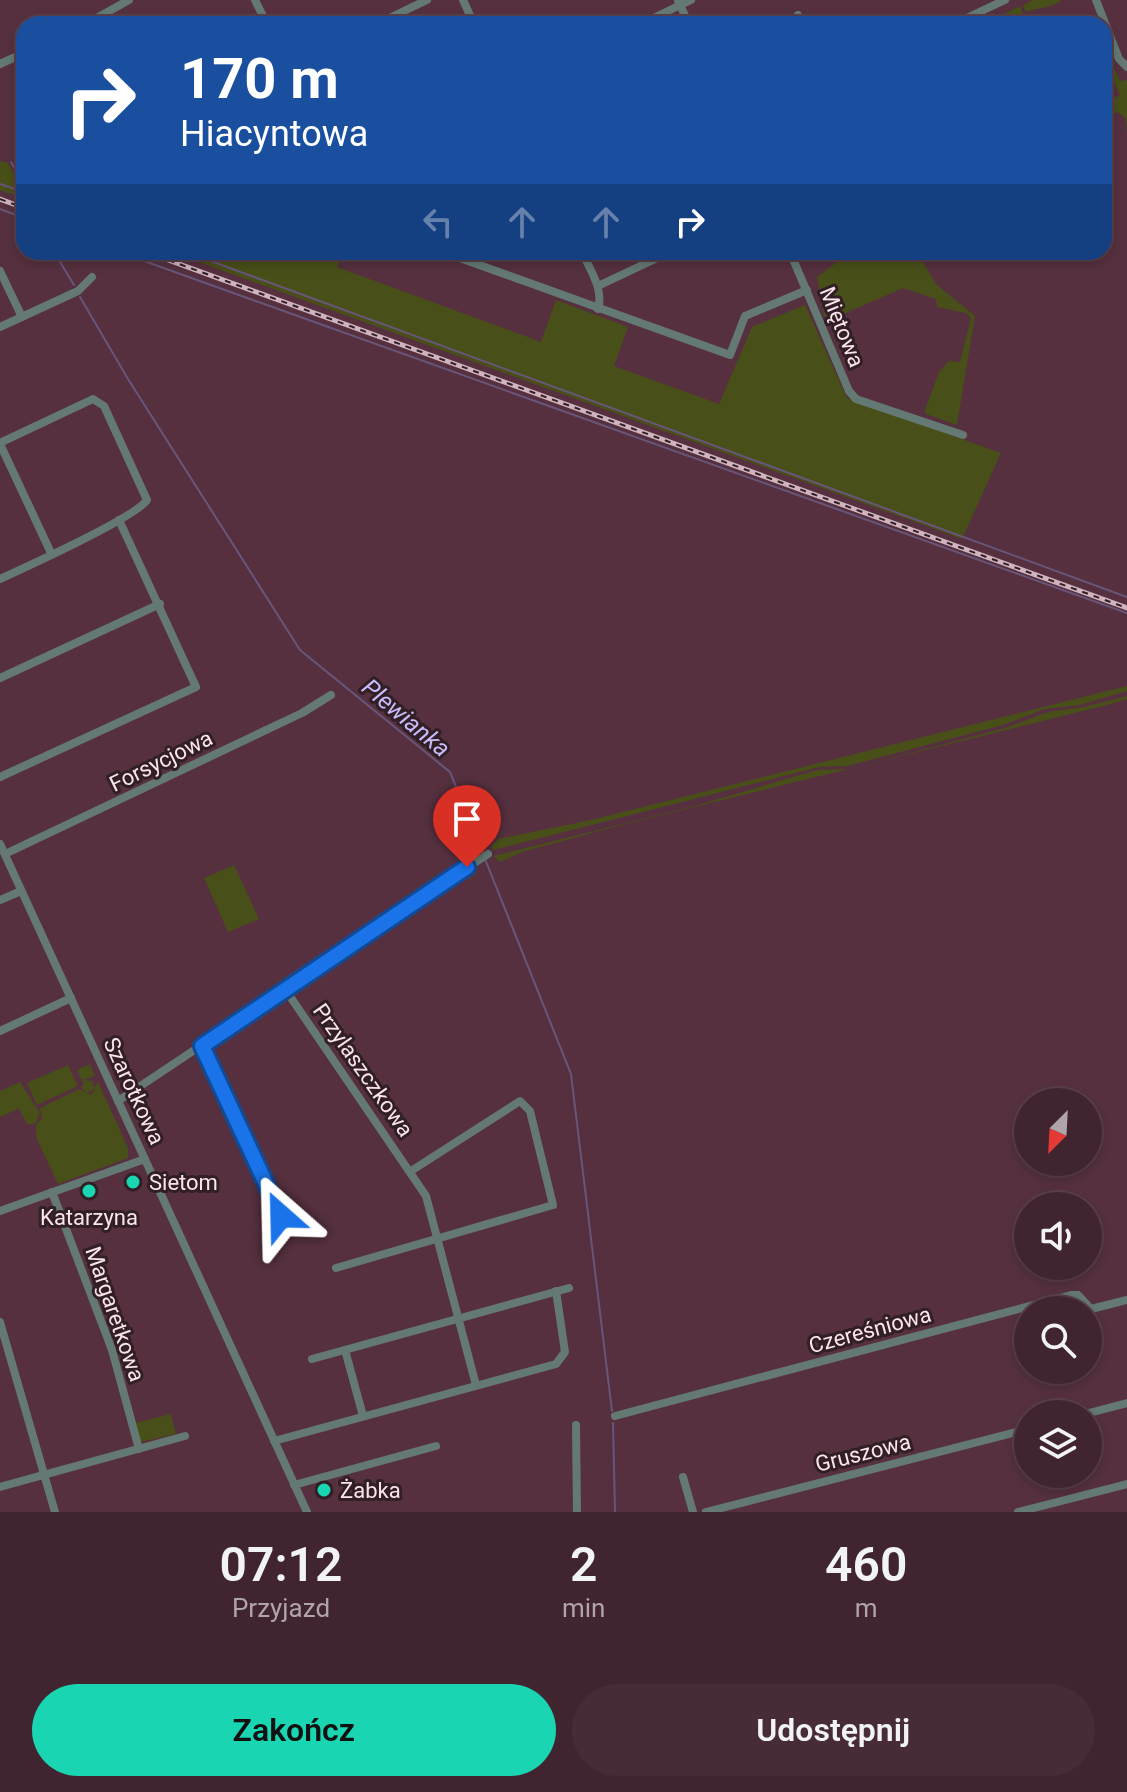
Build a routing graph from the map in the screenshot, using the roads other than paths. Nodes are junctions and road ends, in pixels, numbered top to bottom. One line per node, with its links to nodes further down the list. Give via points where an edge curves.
1 (129, 0): 6 (street)
2 (427, 0): 9 (street)
3 (691, 0): 5 (street)
4 (1005, 0): 11 (street)
5 (679, 2): 10 (street)
6 (110, 12): 7 (street); 8 (street)
7 (102, 16)
8 (112, 16)
9 (394, 16)
10 (655, 16)
11 (971, 16)
12 (1112, 41): 13 (street)
13 (1127, 67)
14 (465, 260): 22 (street)
15 (586, 260): 20 (street)
16 (653, 260): 20 (street)
17 (794, 260): 21 (street, Miętowa)
18 (0, 271): 23 (street)
19 (92, 277): 23 (street, via 78,291)
20 (598, 286): 22 (street)
21 (807, 290): 22 (street, via 745,316 730,355); 25 (street, Miętowa, via 828,348 856,399)
22 (598, 309)
23 (22, 317): 24 (street)
24 (0, 327)
25 (963, 435)
26 (0, 443): 27 (street, via 93,399 101,402 147,500); 28 (street)
27 (119, 520): 28 (street); 30 (street)
28 (51, 553): 29 (street)
29 (0, 579)
30 (160, 604): 31 (street); 33 (street, via 196,687)
31 (0, 678)
32 (331, 695): 35 (street, Forsycjowa)
33 (0, 777)
34 (0, 844): 35 (street, Szarotkowa)
35 (5, 854): 37 (street, Szarotkowa)
36 (485, 856): 39 (street)
37 (21, 891): 38 (street); 40 (street, Szarotkowa)
38 (0, 900)
39 (285, 989): 42 (street); 45 (street, Przylaszczkowa)
40 (71, 998): 41 (street); 43 (street, Szarotkowa)
41 (0, 1031)
42 (202, 1046): 43 (street); 48 (street)
43 (118, 1101): 44 (street, Szarotkowa)
44 (145, 1159): 46 (street); 66 (street, Szarotkowa)
45 (411, 1171): 49 (street, Przylaszczkowa, via 426,1196); 49 (street, Przylaszczkowa, via 515,1100 528,1107 552,1206)
46 (52, 1192): 47 (street); 68 (street, Margaretkowa, via 112,1350)
47 (0, 1211)
48 (281, 1216)
49 (439, 1239): 50 (street); 54 (street, Przylaszczkowa)
50 (336, 1268)
51 (569, 1288): 52 (street)
52 (556, 1291): 54 (street); 58 (street, via 562,1359)
53 (1127, 1300): 62 (street, Czereśniowa, via 1091,1309 1078,1295 1071,1295)
54 (459, 1319): 56 (street); 58 (street, Przylaszczkowa)
55 (0, 1322): 69 (street)
56 (345, 1350): 57 (street); 61 (street)
57 (312, 1359)
58 (476, 1385): 61 (street)
59 (1127, 1403): 60 (street)
60 (1102, 1410)
61 (363, 1416): 66 (street)
62 (615, 1416)
63 (576, 1425): 76 (street)
64 (1014, 1433): 78 (street, Gruszowa)
65 (185, 1436): 68 (street)
66 (274, 1441): 72 (street, Szarotkowa)
67 (436, 1446): 72 (street)
68 (139, 1449): 69 (street)
69 (45, 1474): 73 (street); 74 (street)
70 (683, 1477): 77 (street)
71 (1127, 1484): 79 (street)
72 (294, 1485): 75 (street, Szarotkowa)
73 (0, 1487)
74 (55, 1512)
75 (307, 1512)
76 (577, 1512)
77 (693, 1512)
78 (706, 1512)
79 (1018, 1512)

